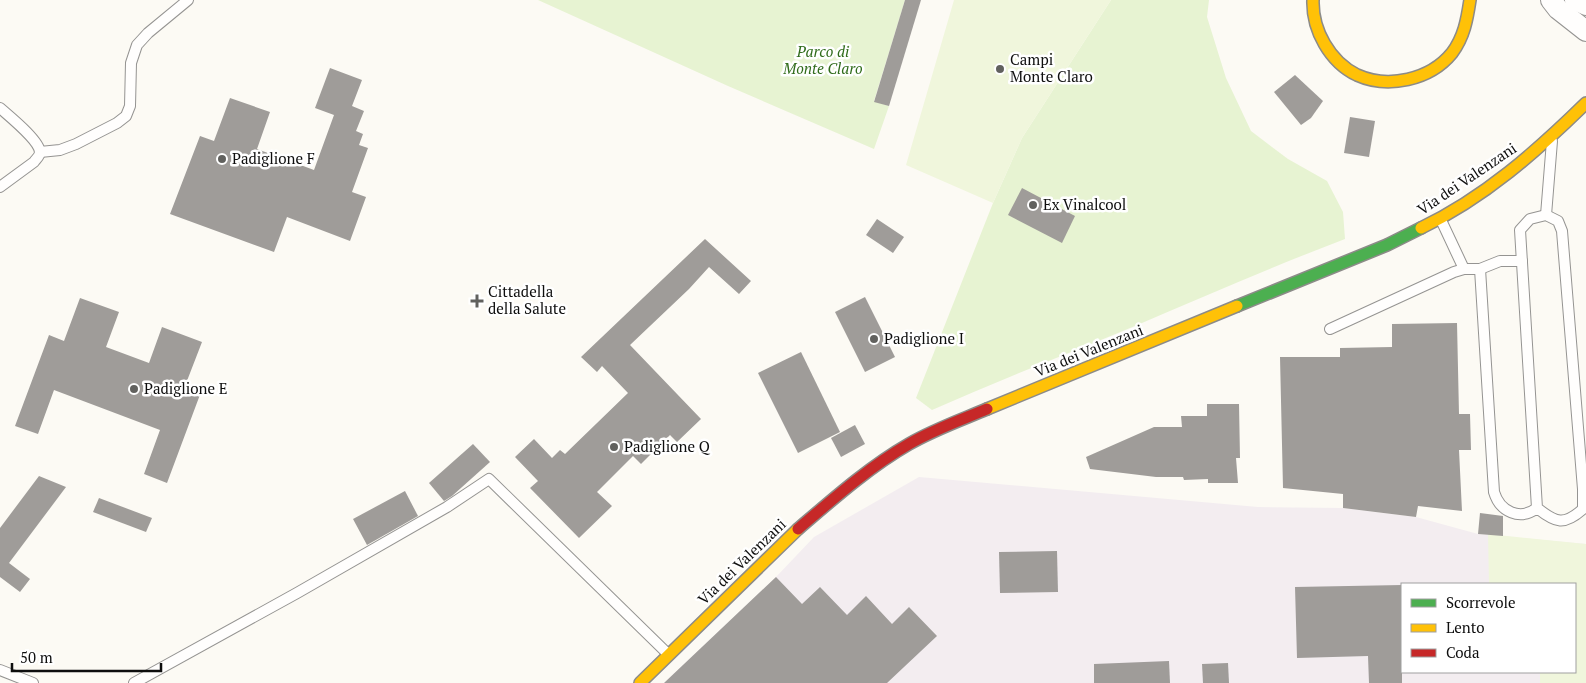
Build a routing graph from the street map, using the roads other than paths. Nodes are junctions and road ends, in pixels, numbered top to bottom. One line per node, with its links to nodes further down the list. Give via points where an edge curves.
1 (188, 0): 11 (lane, via 137,45 131,64 130,106 126,116 117,124 76,144)
2 (1313, 0): 3 (street, via 1315,24 1336,60 1369,79 1387,82 1423,76 1439,66 1463,38)
3 (1470, 0)
4 (1551, 0): 7 (street)
5 (1575, 0): 6 (street)
6 (1586, 5)
7 (1586, 31)
8 (1586, 104): 10 (street, Via dei Valenzani)
9 (0, 108): 11 (lane, via 20,125)
10 (1552, 136): 13 (lane); 14 (street, Via dei Valenzani, via 1506,175)
11 (40, 152): 12 (lane, via 34,162)
12 (0, 188)
13 (1546, 215): 15 (lane, via 1530,219 1520,230); 19 (lane, via 1558,221 1562,231 1583,509 1572,519 1559,521)
14 (1440, 219): 16 (lane); 20 (street, Via dei Valenzani, via 1387,245 909,444 844,490 799,528)
15 (1522, 261): 17 (lane, via 1500,261); 19 (lane)
16 (1464, 269): 17 (lane); 18 (lane)
17 (1480, 269): 19 (lane, via 1494,492 1497,501 1510,512 1530,513)
18 (1330, 329)
19 (1537, 508)
20 (669, 655): 23 (lane, via 489,479 439,512); 24 (street, Via dei Valenzani)
21 (0, 670): 22 (lane)
22 (33, 683)
23 (134, 683)
24 (640, 683)

